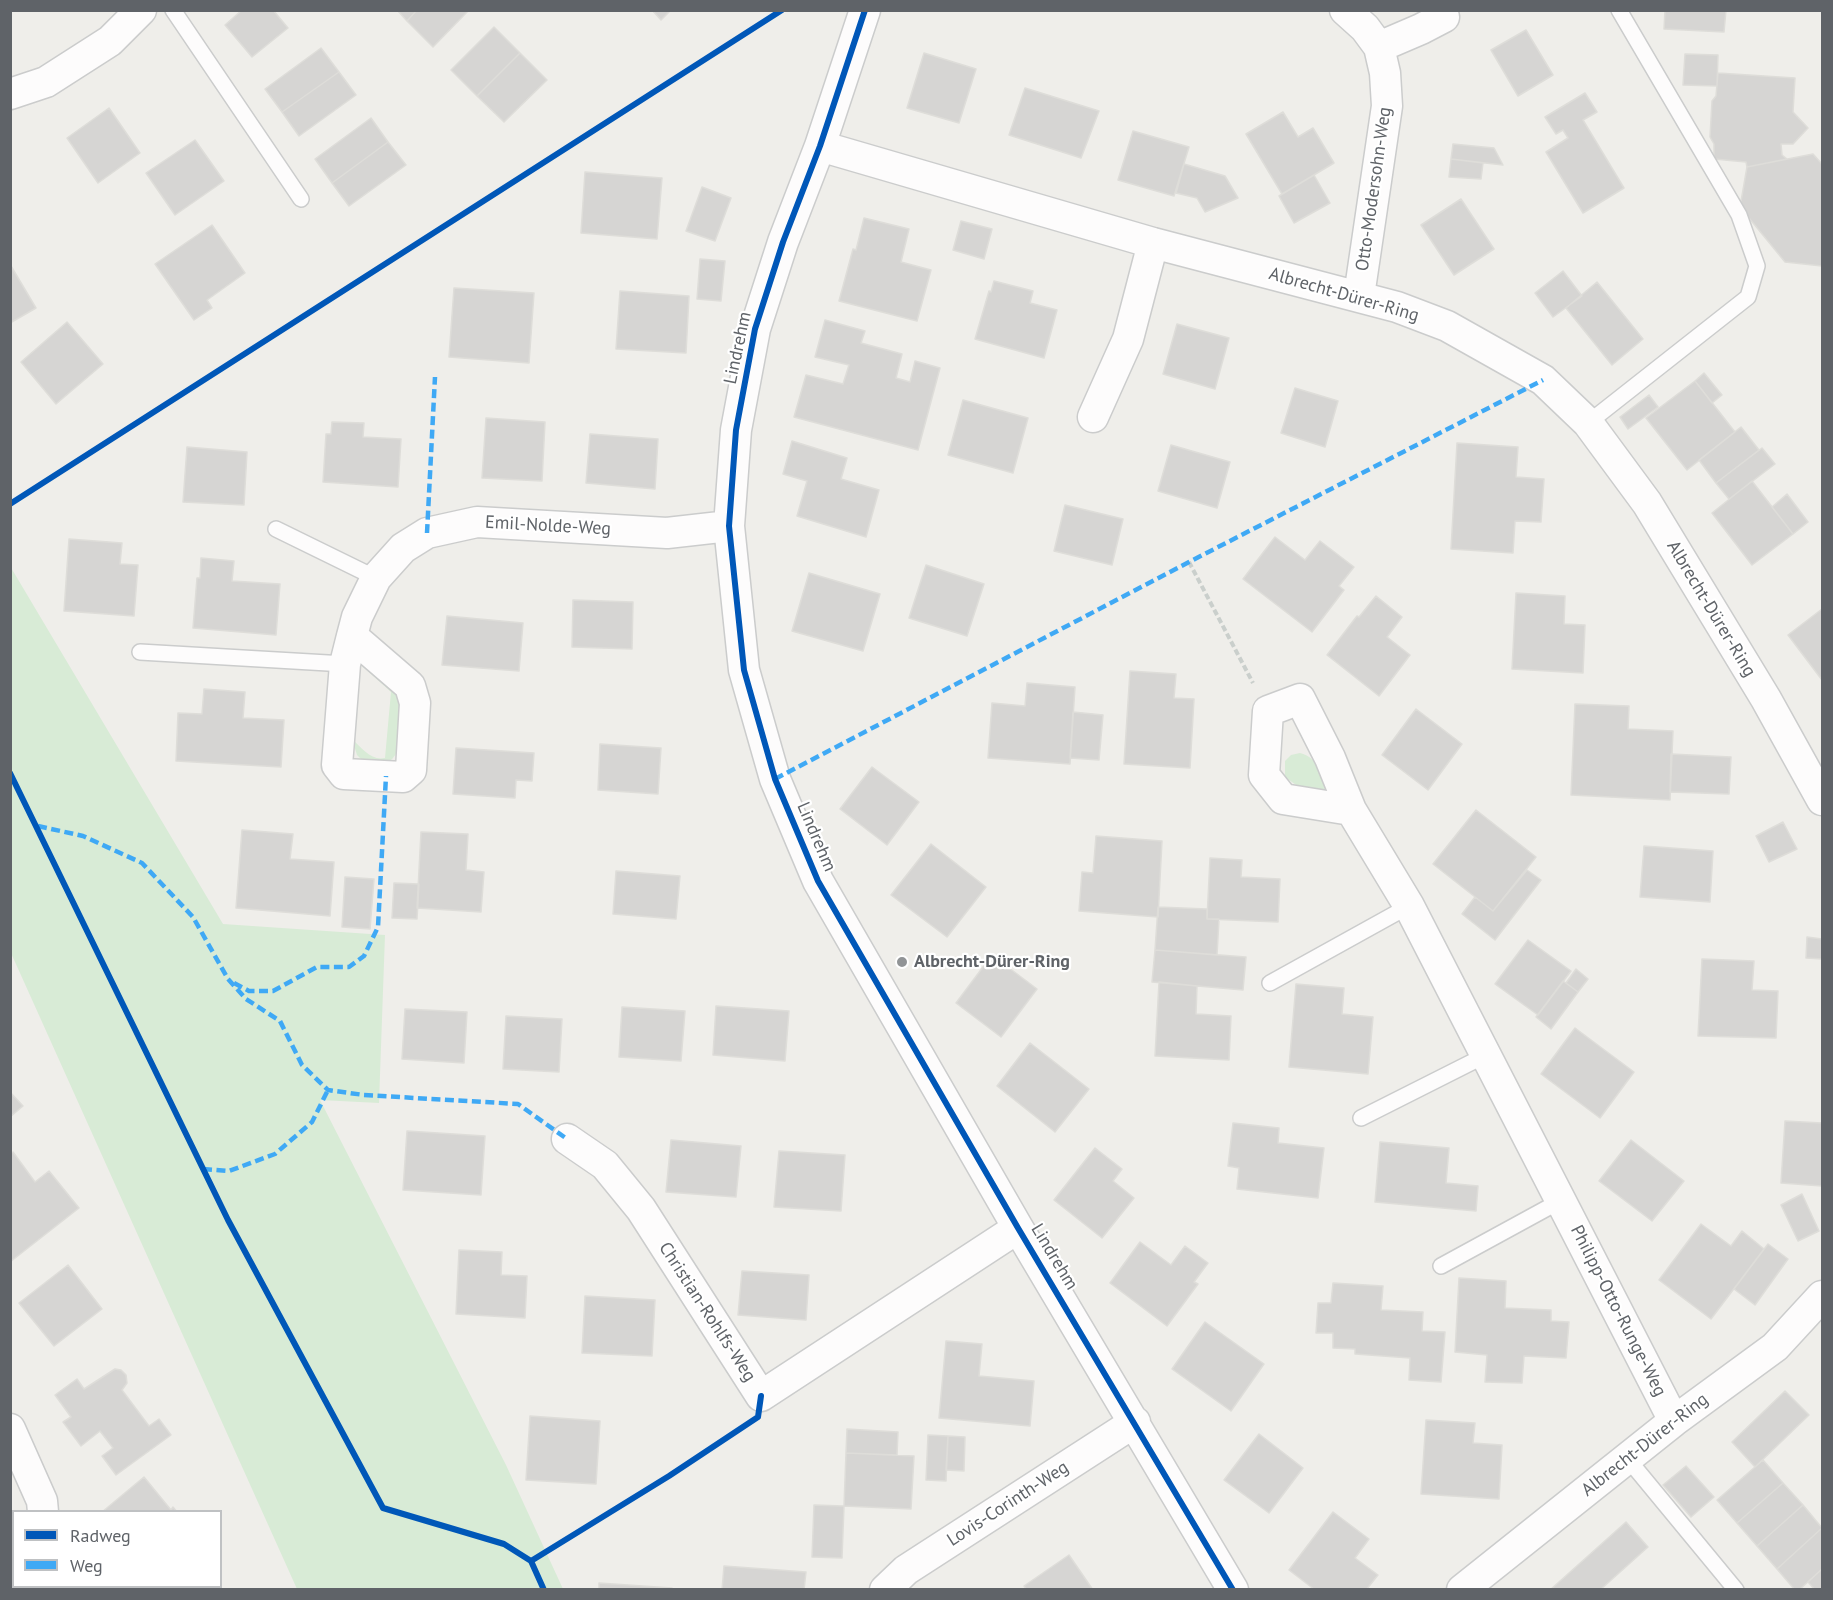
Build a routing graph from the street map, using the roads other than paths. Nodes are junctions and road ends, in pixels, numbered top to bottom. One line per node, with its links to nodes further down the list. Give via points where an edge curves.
1 (141, 10): 8 (street, via 110,41 46,82)
2 (173, 10): 10 (lane)
3 (865, 10): 9 (street, Lindrehm)
4 (1345, 10): 7 (street, Otto-Modersohn-Weg)
5 (1619, 10): 14 (lane, via 1739,215 1757,266 1748,297)
6 (1446, 13): 7 (street, via 1421,29)
7 (1379, 46): 12 (street, Otto-Modersohn-Weg, via 1387,106)
8 (10, 94)
9 (820, 147): 11 (street, Albrecht-Dürer-Ring); 15 (street, Lindrehm, via 755,329 736,430)
10 (301, 199)
11 (1153, 243): 12 (street, Albrecht-Dürer-Ring); 13 (street, via 1128,339)
12 (1359, 296): 14 (street, Albrecht-Dürer-Ring, via 1447,326 1543,380)
13 (1093, 417)
14 (1588, 423): 21 (street, Albrecht-Dürer-Ring, via 1647,503 1766,699)
15 (729, 526): 17 (street, Emil-Nolde-Weg, via 667,533 477,522 427,533 403,548); 29 (street, Lindrehm, via 744,670 779,789 818,881)
16 (276, 529): 17 (lane)
17 (376, 578): 18 (street, Emil-Nolde-Weg)
18 (352, 636): 20 (street, Emil-Nolde-Weg); 20 (street, Emil-Nolde-Weg, via 410,686 415,703 411,770 403,777 344,774 337,765 349,707)
19 (140, 652): 20 (lane)
20 (345, 664)
21 (1822, 800)
22 (1351, 810): 22 (street, Philipp-Otto-Runge-Weg, via 1283,799 1264,775 1268,711 1300,699); 23 (street, Philipp-Otto-Runge-Weg)
23 (1409, 906): 24 (lane); 25 (street, Philipp-Otto-Runge-Weg)
24 (1270, 983)
25 (1486, 1055): 26 (lane); 28 (street, Philipp-Otto-Runge-Weg)
26 (1361, 1118)
27 (567, 1139): 29 (street, Christian-Rohlfs-Weg, via 605,1165 641,1209 761,1396)
28 (1562, 1200): 30 (lane); 32 (street, Philipp-Otto-Runge-Weg)
29 (1018, 1228): 33 (street, Lindrehm)
30 (1441, 1266)
31 (1822, 1296): 32 (street, Albrecht-Dürer-Ring, via 1775,1347)
32 (1674, 1421): 35 (street, Albrecht-Dürer-Ring)
33 (1135, 1422): 38 (street, Lovis-Corinth-Weg, via 906,1570); 39 (street, Lindrehm)
34 (10, 1429): 36 (street)
35 (1627, 1458): 37 (street, Albrecht-Dürer-Ring); 40 (lane)
36 (43, 1510)
37 (1470, 1587)
38 (885, 1590)
39 (1233, 1590)
40 (1736, 1590)

